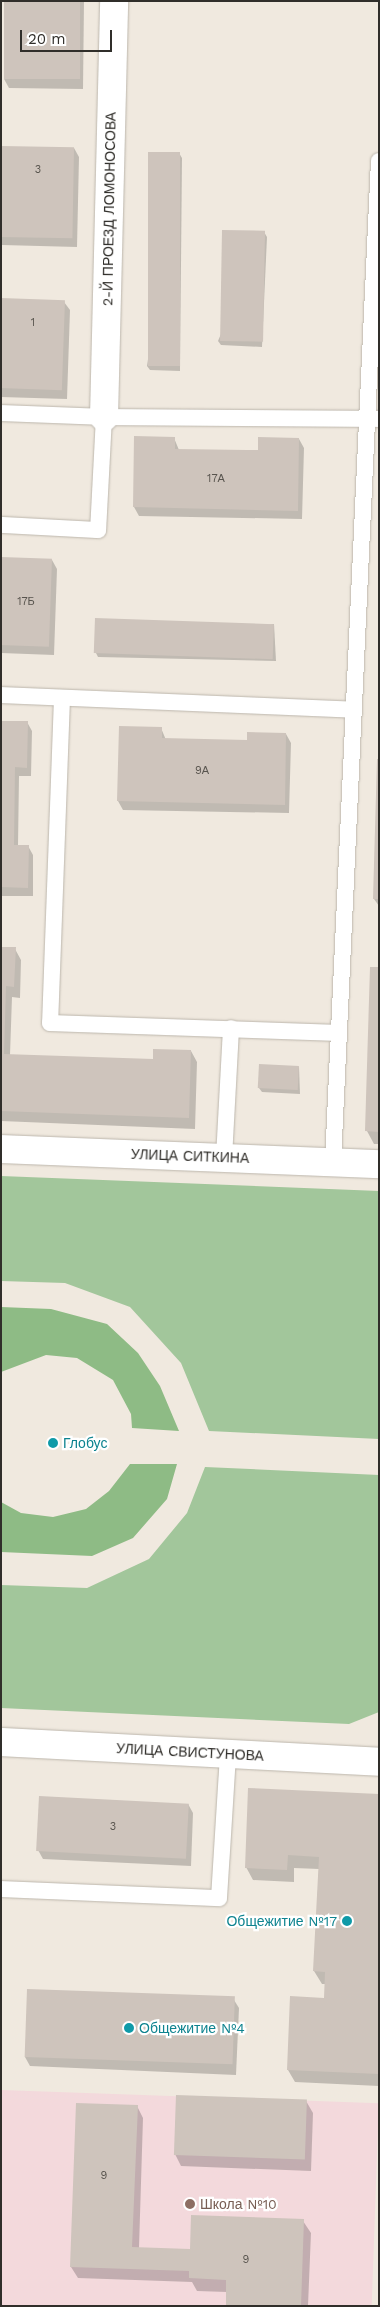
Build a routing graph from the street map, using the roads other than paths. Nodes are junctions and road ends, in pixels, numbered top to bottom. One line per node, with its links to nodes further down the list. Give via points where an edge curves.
1 (114, 1): 4 (street, 2-Й ПРОЕЗД ЛОМОНОСОВА)
2 (379, 161): 5 (lane)
3 (1, 413): 4 (lane)
4 (104, 416): 5 (lane); 6 (lane, via 98,530)
5 (373, 419): 9 (lane)
6 (1, 525)
7 (1, 696): 8 (lane)
8 (62, 698): 9 (lane); 10 (lane, via 50,1023)
9 (353, 710): 11 (lane)
10 (231, 1028): 11 (lane); 13 (lane)
11 (339, 1033): 14 (lane)
12 (1, 1149): 13 (street, УЛИЦА СИТКИНА)
13 (224, 1158): 14 (street, УЛИЦА СИТКИНА)
14 (334, 1162): 15 (street, УЛИЦА СИТКИНА)
15 (379, 1164)
16 (1, 1742): 17 (street, УЛИЦА СВИСТУНОВА)
17 (228, 1754): 18 (street, УЛИЦА СВИСТУНОВА); 19 (lane, via 219,1898)
18 (379, 1762)
19 (1, 1889)

